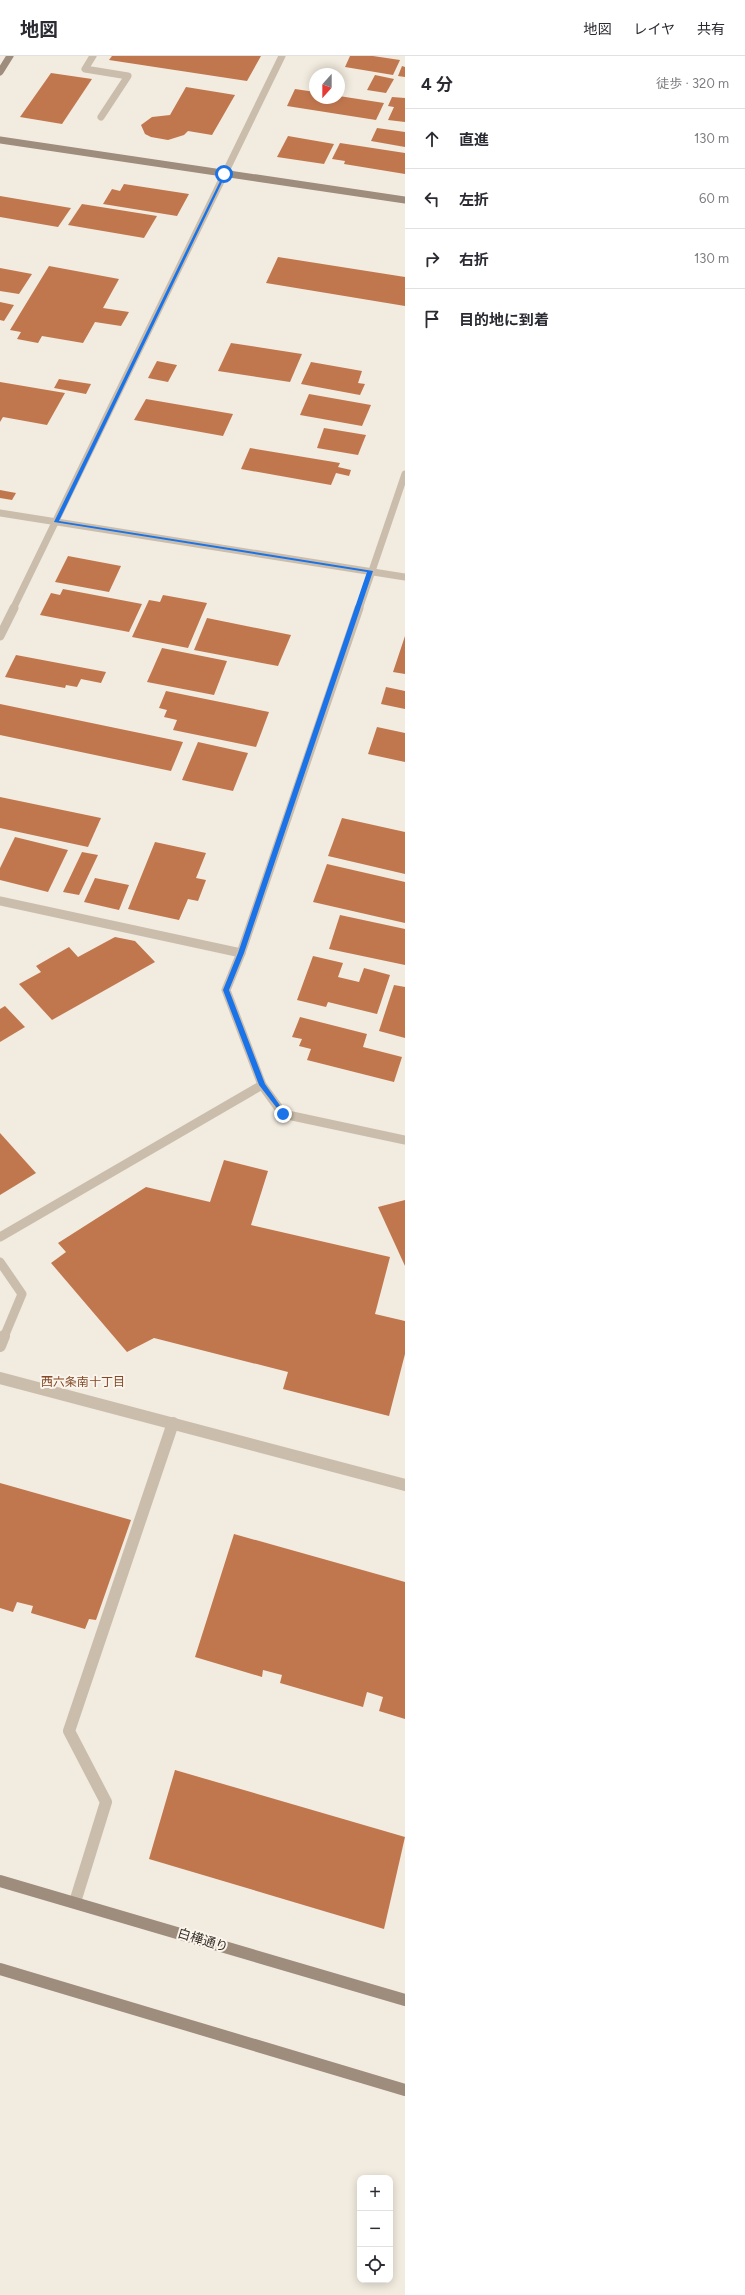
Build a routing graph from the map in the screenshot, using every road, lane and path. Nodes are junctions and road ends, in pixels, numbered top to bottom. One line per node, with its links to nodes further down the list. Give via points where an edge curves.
1 (10, 56): 4 (street)
2 (93, 56): 5 (street, via 85,69 128,76)
3 (282, 56): 7 (street)
4 (0, 72)
5 (101, 117)
6 (0, 140): 7 (street)
7 (224, 174): 8 (street); 11 (street)
8 (405, 200)
9 (405, 474): 12 (street)
10 (0, 513): 11 (street)
11 (56, 522): 12 (street); 14 (street)
12 (370, 571): 13 (street); 16 (street)
13 (405, 577)
14 (0, 636)
15 (0, 901): 16 (street)
16 (241, 953): 17 (street, via 226,990)
17 (262, 1085): 18 (street, via 283,1114); 19 (street)
18 (405, 1140)
19 (0, 1237)
20 (0, 1262): 21 (street, via 22,1294)
21 (0, 1346)
22 (0, 1378): 23 (street)
23 (173, 1423): 24 (street); 26 (street, via 69,1731 106,1802)
24 (405, 1485)
25 (0, 1881): 26 (street, 白樺通り)
26 (75, 1902): 28 (street, 白樺通り)
27 (0, 1970): 29 (street)
28 (405, 2000)
29 (405, 2090)

